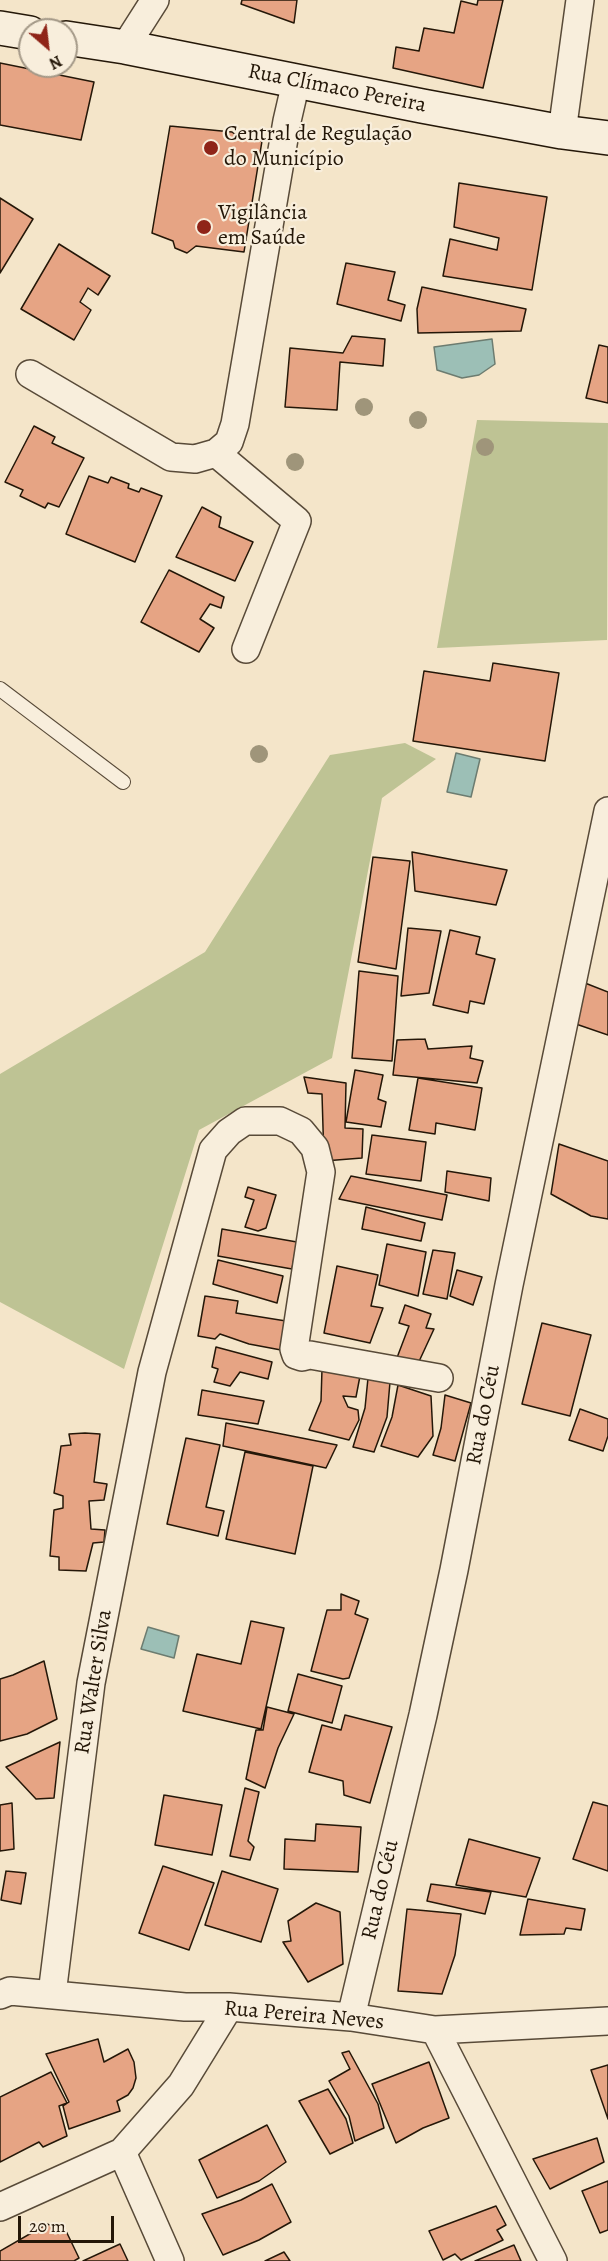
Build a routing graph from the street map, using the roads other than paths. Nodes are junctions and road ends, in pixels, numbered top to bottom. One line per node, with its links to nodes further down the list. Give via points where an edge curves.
1 (155, 0): 6 (street)
2 (580, 0): 8 (street)
3 (0, 28): 4 (main road)
4 (18, 31)
5 (78, 40): 6 (main road, Rua Clímaco Pereira)
6 (125, 47): 7 (main road, Rua Clímaco Pereira)
7 (296, 82): 8 (main road, Rua Clímaco Pereira); 11 (street, via 235,424 229,442)
8 (562, 132): 9 (main road, Rua Clímaco Pereira)
9 (608, 138)
10 (30, 374): 11 (street, via 171,457 195,459)
11 (216, 453): 12 (street, via 297,521)
12 (246, 649)
13 (0, 690): 14 (lane)
14 (123, 782)
15 (608, 811): 20 (street, Rua do Céu, via 423,1716)
16 (439, 1378): 18 (street, Rua Walter Silva, via 296,1355 321,1172 315,1148 302,1131 280,1121 245,1121 229,1132 213,1150 152,1372 91,1683)
17 (3, 1986): 18 (street, Rua Pereira Neves)
18 (52, 1994): 19 (street, Rua Pereira Neves, via 185,2007)
19 (229, 2007): 20 (street, Rua Pereira Neves); 23 (street, via 181,2085)
20 (351, 2017): 22 (street, Rua Pereira Neves)
21 (608, 2021): 22 (street, Rua Pereira Neves)
22 (435, 2030): 26 (street)
23 (122, 2152): 24 (street); 25 (street)
24 (0, 2207)
25 (171, 2261)
26 (553, 2261)

